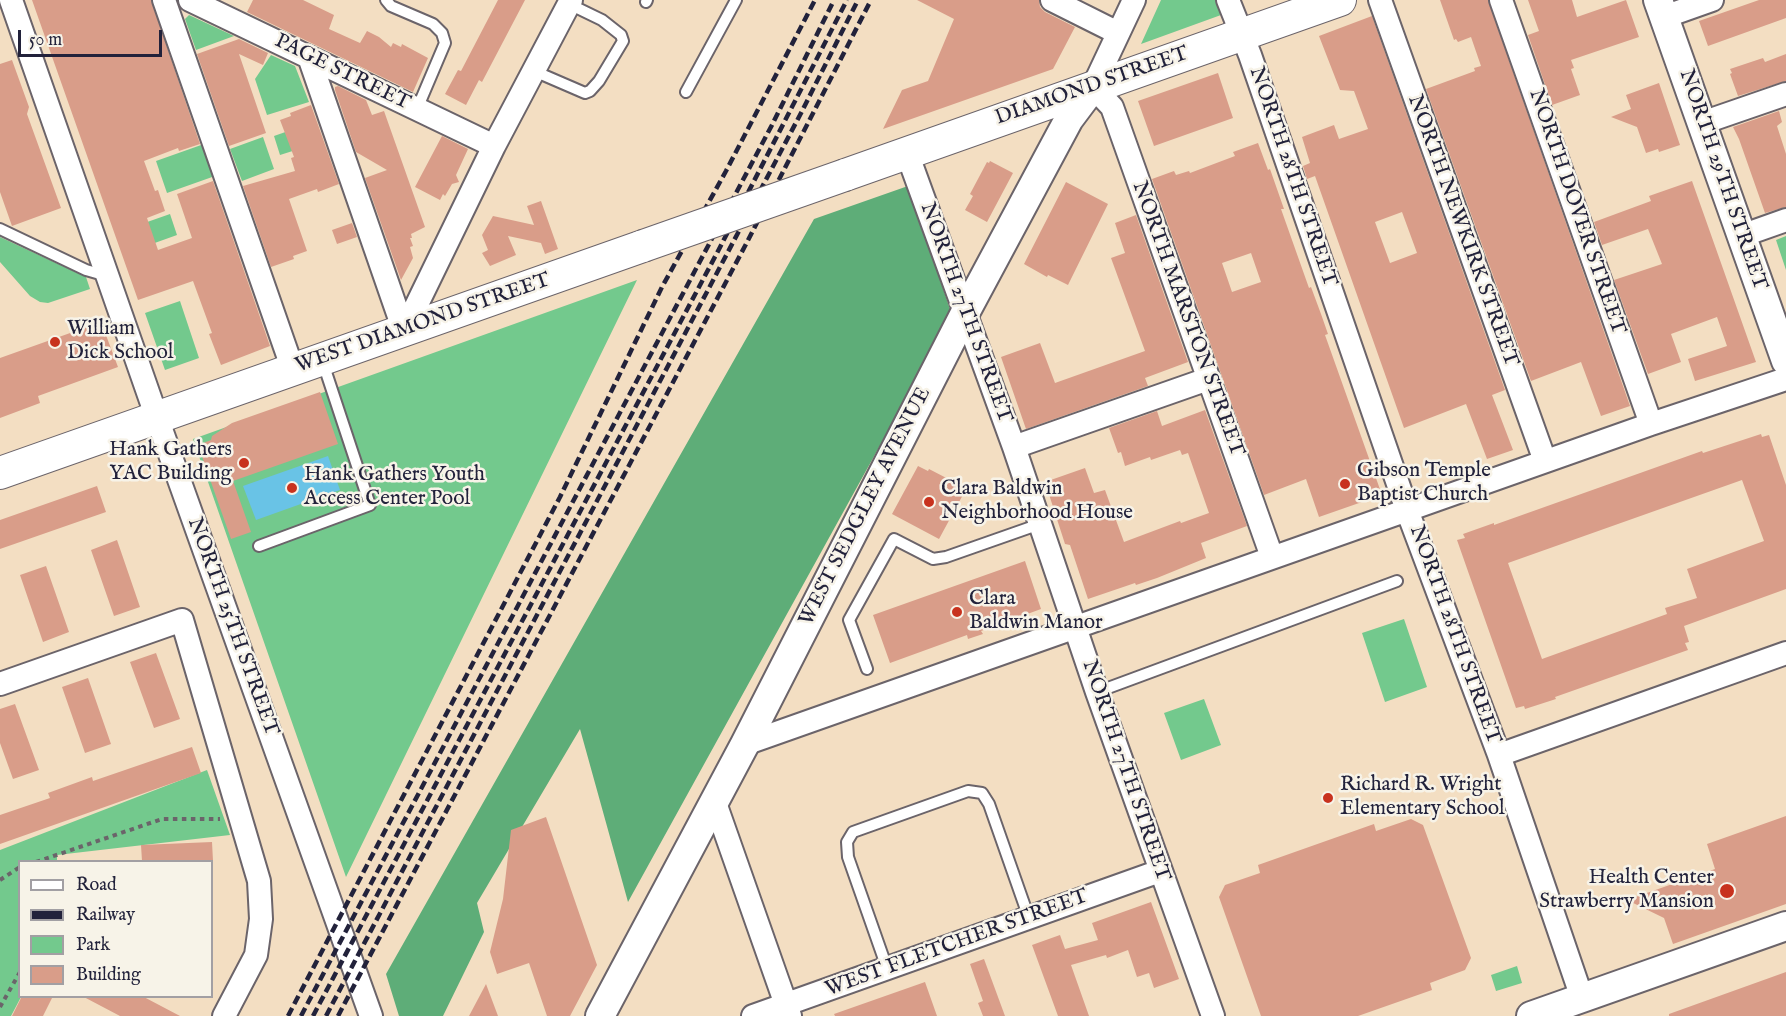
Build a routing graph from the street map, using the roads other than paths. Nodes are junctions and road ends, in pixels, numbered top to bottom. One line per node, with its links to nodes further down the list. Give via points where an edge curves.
1 (11, 0): 30 (street, NORTH 25TH STREET)
2 (164, 0): 35 (street)
3 (190, 0): 17 (street, PAGE STREET)
4 (386, 0): 22 (lane, via 391,6 433,24 446,43)
5 (736, 0): 20 (lane)
6 (1052, 0): 15 (street)
7 (1134, 0): 15 (street, WEST SEDGLEY AVENUE)
8 (1228, 0): 16 (street, NORTH 28TH STREET)
9 (1340, 0): 16 (main road, DIAMOND STREET)
10 (1380, 0): 41 (street, NORTH NEWKIRK STREET)
11 (1501, 0): 39 (street, NORTH DOVER STREET)
12 (1712, 0): 14 (street)
13 (570, 2): 18 (street); 18 (lane, via 602,20 623,40 599,81 585,93)
14 (1661, 8): 23 (street, NORTH 29TH STREET)
15 (1118, 33): 19 (street, WEST SEDGLEY AVENUE)
16 (1242, 34): 19 (main road, DIAMOND STREET); 43 (street, NORTH 28TH STREET)
17 (309, 57): 22 (street, PAGE STREET); 32 (street)
18 (534, 71): 24 (street)
19 (1093, 87): 25 (main road, DIAMOND STREET); 31 (street, WEST SEDGLEY AVENUE, via 1069,119); 36 (street, NORTH MARSTON STREET, via 1112,107)
20 (686, 93)
21 (1786, 94): 23 (street)
22 (417, 109): 24 (street, PAGE STREET)
23 (1702, 123): 29 (street, NORTH 29TH STREET)
24 (494, 146): 32 (street)
25 (907, 153): 26 (main road, DIAMOND STREET); 31 (street, NORTH 27TH STREET)
26 (845, 175): 32 (main road, WEST DIAMOND STREET, bridge)
27 (1786, 220): 29 (street)
28 (0, 229): 30 (lane)
29 (1741, 236): 34 (street, NORTH 29TH STREET)
30 (107, 276): 38 (street, NORTH 25TH STREET)
31 (964, 313): 40 (street, NORTH 27TH STREET); 53 (street, WEST SEDGLEY AVENUE)
32 (404, 330): 33 (main road, WEST DIAMOND STREET)
33 (322, 360): 35 (main road, WEST DIAMOND STREET); 45 (lane, via 369,505)
34 (1786, 361)
35 (293, 370): 38 (main road, WEST DIAMOND STREET)
36 (1208, 379): 40 (street); 46 (street, NORTH MARSTON STREET)
37 (1786, 379): 39 (street)
38 (157, 418): 42 (main road, WEST DIAMOND STREET); 63 (street, NORTH 25TH STREET)
39 (1651, 424): 41 (street)
40 (1014, 447): 44 (street, NORTH 27TH STREET)
41 (1545, 461): 43 (street)
42 (0, 473)
43 (1407, 510): 46 (street); 54 (street, NORTH 28TH STREET)
44 (1040, 524): 48 (street, NORTH 27TH STREET); 50 (lane, via 933,560 894,539 849,620)
45 (259, 546)
46 (1272, 557): 48 (street)
47 (1397, 581): 52 (lane)
48 (1075, 627): 52 (street, NORTH 27TH STREET); 53 (street)
49 (1786, 653): 54 (street)
50 (867, 669)
51 (0, 684): 62 (street, via 182,621 259,881 261,919 256,955)
52 (1097, 692): 56 (street, NORTH 27TH STREET)
53 (745, 744): 55 (street, WEST SEDGLEY AVENUE)
54 (1498, 755): 60 (street, NORTH 28TH STREET)
55 (714, 800): 61 (street); 64 (street, WEST SEDGLEY AVENUE)
56 (1160, 871): 57 (street, WEST FLETCHER STREET); 66 (street, NORTH 27TH STREET)
57 (1029, 918): 59 (street, WEST FLETCHER STREET); 59 (lane, via 982,793 968,791 947,798 853,832 847,842 848,857)
58 (1786, 926): 60 (street)
59 (887, 968): 61 (street, WEST FLETCHER STREET)
60 (1584, 1003): 67 (street)
61 (788, 1010): 65 (street, WEST FLETCHER STREET)
62 (224, 1016)
63 (371, 1016)
64 (600, 1016)
65 (753, 1016)
66 (1213, 1016)
67 (1532, 1016)

